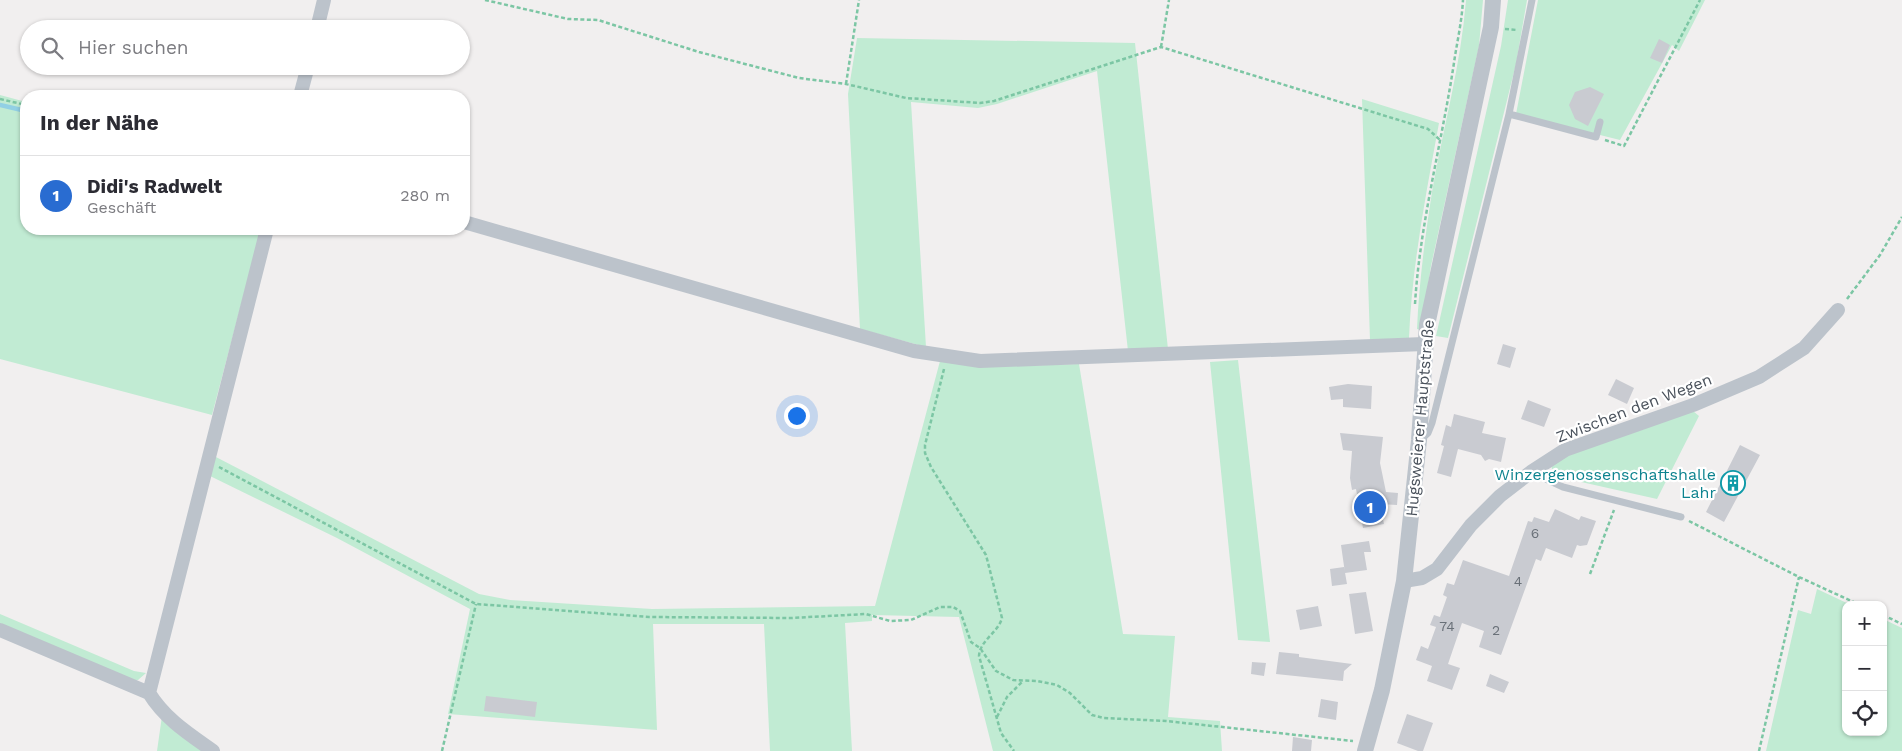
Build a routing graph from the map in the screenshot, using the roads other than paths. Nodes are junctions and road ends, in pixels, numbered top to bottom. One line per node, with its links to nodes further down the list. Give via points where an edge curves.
1 (324, 0): 4 (street)
2 (1493, 0): 12 (street, Hugsweierer Hauptstraße, via 1491,27)
3 (1532, 0): 7 (lane)
4 (319, 20)
5 (306, 75): 6 (street)
6 (302, 90)
7 (1509, 114): 8 (lane, via 1596,137); 13 (lane, via 1432,422 1428,433)
8 (1600, 122)
9 (470, 224): 12 (street, via 914,351 947,357 980,361)
10 (265, 235): 18 (street)
11 (1838, 310): 14 (street, Zwischen den Wegen, via 1804,348 1759,376 1693,405 1565,450)
12 (1424, 344): 13 (street, Hugsweierer Hauptstraße)
13 (1419, 440): 16 (street, Hugsweierer Hauptstraße)
14 (1531, 472): 15 (lane, via 1563,486); 16 (street, Zwischen den Wegen, via 1500,496 1471,525 1437,569 1422,578)
15 (1681, 517)
16 (1404, 581): 19 (street, Hugsweierer Hauptstraße, via 1382,690)
17 (0, 630): 18 (street)
18 (149, 693): 20 (street, via 170,719)
19 (1366, 747)
20 (213, 751)

